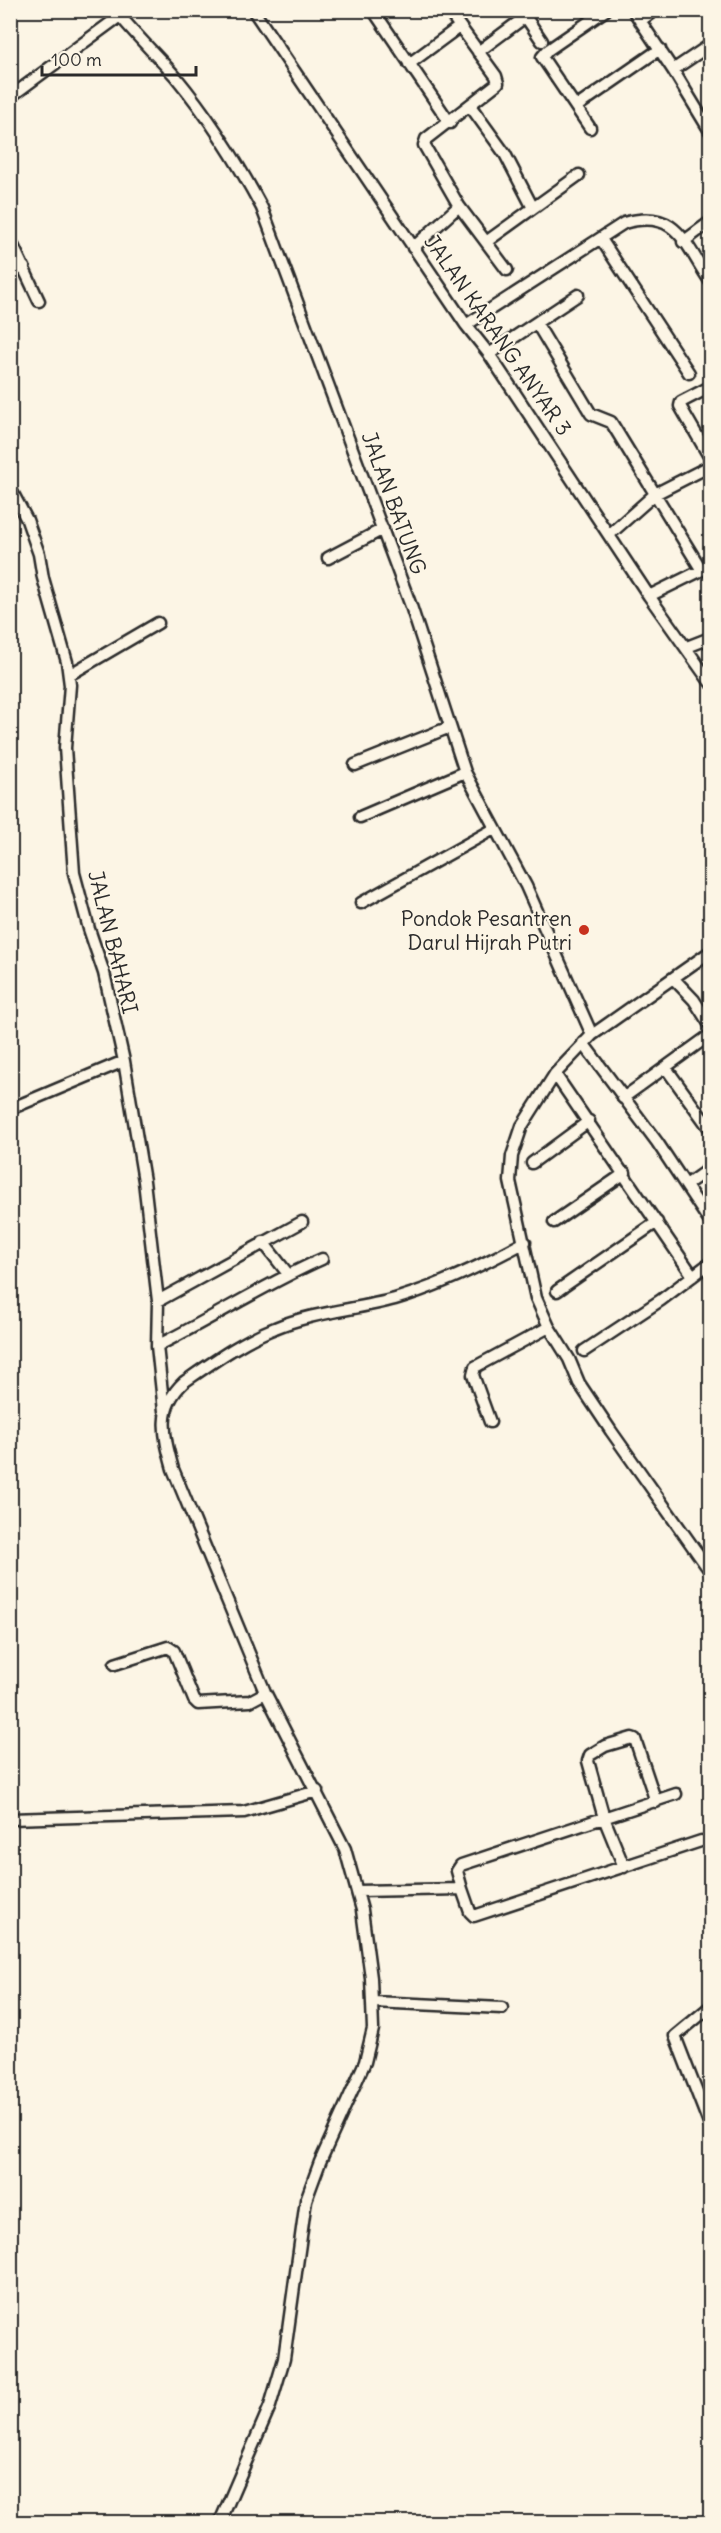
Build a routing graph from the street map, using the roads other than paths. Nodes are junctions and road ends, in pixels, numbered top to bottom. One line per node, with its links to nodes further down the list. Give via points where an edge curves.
1 (253, 10): 31 (street, JALAN KARANG ANYAR 3)
2 (373, 10): 15 (street)
3 (448, 10): 10 (street)
4 (606, 10): 19 (street, via 542,57)
5 (633, 10): 9 (street)
6 (655, 10): 9 (street)
7 (121, 12): 17 (street); 47 (street, JALAN BATUNG, via 210,123 262,208)
8 (523, 14): 11 (street); 14 (street)
9 (640, 21): 13 (street)
10 (459, 27): 14 (street); 15 (street)
11 (542, 42)
12 (711, 45): 16 (street)
13 (660, 49): 16 (street); 19 (street)
14 (478, 52): 18 (street, via 498,83)
15 (409, 64): 20 (street)
16 (673, 70): 22 (street)
17 (10, 97)
18 (471, 107): 20 (street); 25 (street, via 505,154)
19 (576, 107): 21 (street)
20 (450, 123): 24 (street, via 426,139 424,145)
21 (590, 128)
22 (711, 130)
23 (579, 175): 25 (street)
24 (459, 206): 29 (street); 31 (street)
25 (533, 208): 29 (street)
26 (711, 222): 30 (street)
27 (10, 239): 32 (street)
28 (601, 239): 30 (street, via 624,223 653,218 674,226); 39 (street); 41 (street)
29 (486, 242): 33 (street)
30 (683, 242): 35 (street)
31 (413, 248): 39 (street, JALAN KARANG ANYAR 3)
32 (24, 267): 34 (street); 37 (street)
33 (507, 270)
34 (10, 272)
35 (711, 281)
36 (578, 295): 38 (street)
37 (39, 301)
38 (537, 324): 40 (street); 45 (street, via 591,414 611,422)
39 (466, 325): 40 (street, JALAN KARANG ANYAR 3)
40 (489, 354): 48 (street, JALAN KARANG ANYAR 3)
41 (689, 373)
42 (711, 387): 43 (street, via 680,406)
43 (711, 458)
44 (711, 466): 45 (street)
45 (654, 494): 48 (street); 50 (street)
46 (12, 496): 55 (street, JALAN BAHARI, via 27,520 39,554)
47 (383, 529): 49 (street); 57 (street, JALAN BATUNG)
48 (610, 534): 51 (street, JALAN KARANG ANYAR 3)
49 (328, 558)
50 (706, 568): 51 (street)
51 (649, 596): 54 (street, JALAN KARANG ANYAR 3)
52 (158, 623): 55 (street)
53 (711, 638): 54 (street)
54 (687, 647): 56 (street, JALAN KARANG ANYAR 3)
55 (69, 675): 69 (street, JALAN BAHARI, via 65,748 74,873 104,972)
56 (711, 682)
57 (450, 727): 58 (street); 59 (street, JALAN BATUNG)
58 (355, 765)
59 (465, 772): 60 (street); 61 (street, JALAN BATUNG)
60 (360, 817)
61 (494, 829): 62 (street); 66 (street, JALAN BATUNG, via 526,886)
62 (361, 903)
63 (711, 952): 64 (street)
64 (673, 978): 65 (street); 66 (street)
65 (711, 1024)
66 (592, 1035): 68 (street)
67 (711, 1035): 70 (street)
68 (583, 1043): 71 (street); 72 (street)
69 (124, 1061): 73 (street); 91 (street, JALAN BAHARI)
70 (666, 1068): 72 (street); 75 (street)
71 (555, 1074): 74 (street); 85 (street, via 522,1126 512,1156 510,1181)
72 (623, 1098): 79 (street)
73 (10, 1109)
74 (589, 1121): 76 (street); 78 (street)
75 (711, 1129)
76 (532, 1163)
77 (711, 1168): 79 (street)
78 (625, 1173): 81 (street); 82 (street)
79 (686, 1185): 83 (street)
80 (303, 1221): 84 (street)
81 (555, 1222)
82 (657, 1222): 89 (street); 90 (street)
83 (711, 1222)
84 (263, 1242): 88 (street); 91 (street)
85 (525, 1242): 92 (street, via 537,1298); 95 (street, via 474,1270 429,1287 262,1334 184,1382)
86 (322, 1259): 88 (street)
87 (711, 1263): 89 (street)
88 (288, 1275): 93 (street)
89 (693, 1276): 94 (street)
90 (556, 1291)
91 (158, 1300): 93 (street, JALAN BAHARI)
92 (549, 1327): 96 (street, via 475,1367 473,1375); 97 (street, via 610,1431)
93 (157, 1346): 95 (street, JALAN BAHARI)
94 (584, 1351)
95 (164, 1412): 99 (street, JALAN BAHARI, via 163,1431 173,1469)
96 (490, 1422)
97 (711, 1571)
98 (116, 1664): 99 (street, via 168,1647 174,1651 198,1704 250,1701)
99 (265, 1693): 100 (street, JALAN BAHARI)
100 (316, 1791): 104 (street, via 244,1812); 108 (street, JALAN BAHARI, via 341,1840)
101 (676, 1794): 102 (street)
102 (657, 1802): 103 (street); 103 (street, via 639,1744 632,1738 605,1746 590,1755 588,1761)
103 (604, 1818): 106 (street); 107 (street, via 461,1864 457,1871)
104 (10, 1819)
105 (701, 1841): 106 (street)
106 (624, 1867): 107 (street, via 474,1916)
107 (462, 1889): 108 (street)
108 (357, 1891): 109 (street, JALAN BAHARI)
109 (373, 2002): 111 (street); 113 (street, JALAN BAHARI, via 373,2029 365,2062 306,2200 278,2385)
110 (711, 2007): 112 (street, via 675,2036)
111 (502, 2008)
112 (711, 2126)
113 (220, 2523)

